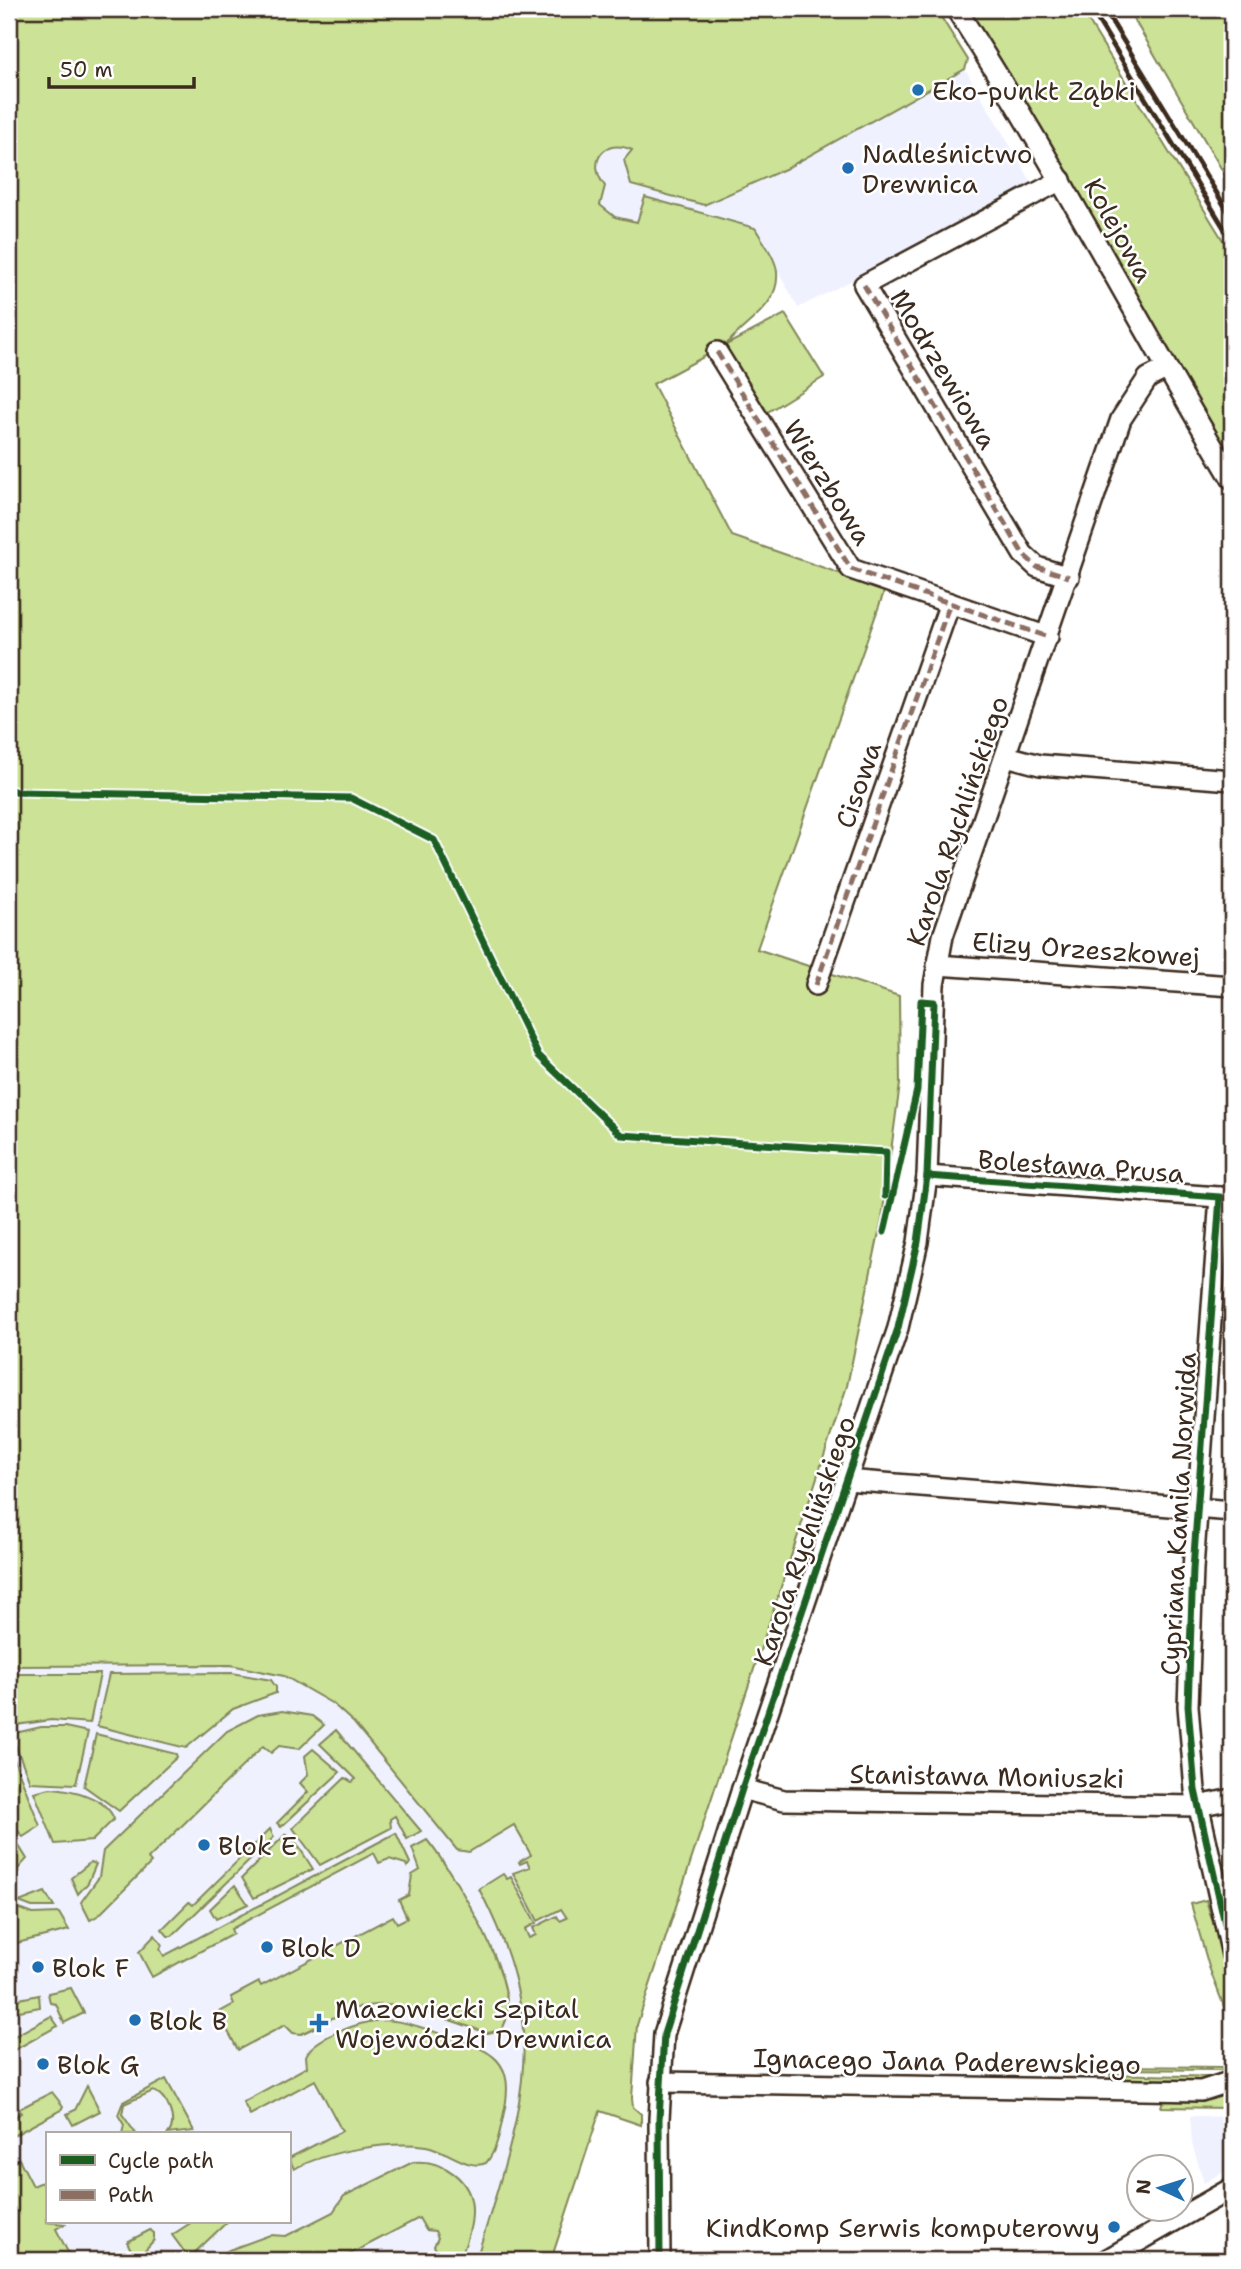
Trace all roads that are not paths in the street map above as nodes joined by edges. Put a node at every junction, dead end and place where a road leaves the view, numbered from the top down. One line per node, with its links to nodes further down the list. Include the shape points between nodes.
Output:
1 (956, 9): 2 (street, Kolejowa)
2 (1061, 180): 4 (street, Kolejowa); 6 (street, Modrzewiowa, via 864,285 1023,554 1037,567)
3 (717, 352): 7 (street, Wierzbowa, via 851,569)
4 (1166, 369): 5 (street, Kolejowa); 6 (street, Karola Rychlińskiego, via 1148,378 1121,419)
5 (1232, 479)
6 (1069, 577): 8 (street, Karola Rychlińskiego)
7 (950, 603): 8 (street, Wierzbowa); 12 (street, Cisowa)
8 (1048, 637): 9 (street, Karola Rychlińskiego)
9 (1006, 755): 10 (street, via 1040,765); 11 (street, Karola Rychlińskiego)
10 (1232, 780)
11 (937, 965): 13 (street, Elizy Orzeszkowej); 14 (street, Karola Rychlińskiego)
12 (816, 985)
13 (1232, 986)
14 (927, 1176): 15 (street, Bolesława Prusa); 16 (street, Karola Rychlińskiego, via 918,1242 898,1328)
15 (1226, 1198): 17 (street, Cypriana Kamila Norwida)
16 (846, 1480): 17 (street); 19 (street, Karola Rychlińskiego)
17 (1199, 1509): 18 (street); 21 (street, Cypriana Kamila Norwida, via 1188,1706)
18 (1232, 1511)
19 (742, 1789): 21 (street, Stanisława Moniuszki, via 784,1800); 24 (street, Karola Rychlińskiego, via 670,2010)
20 (1232, 1799): 21 (street, Stanisława Moniuszki)
21 (1198, 1806): 22 (street, Cypriana Kamila Norwida)
22 (1232, 1955)
23 (1232, 2081): 24 (street, Ignacego Jana Paderewskiego, via 1200,2091)
24 (660, 2082): 26 (street, Karola Rychlińskiego)
25 (1232, 2188): 27 (street)
26 (660, 2260)
27 (1106, 2260)

